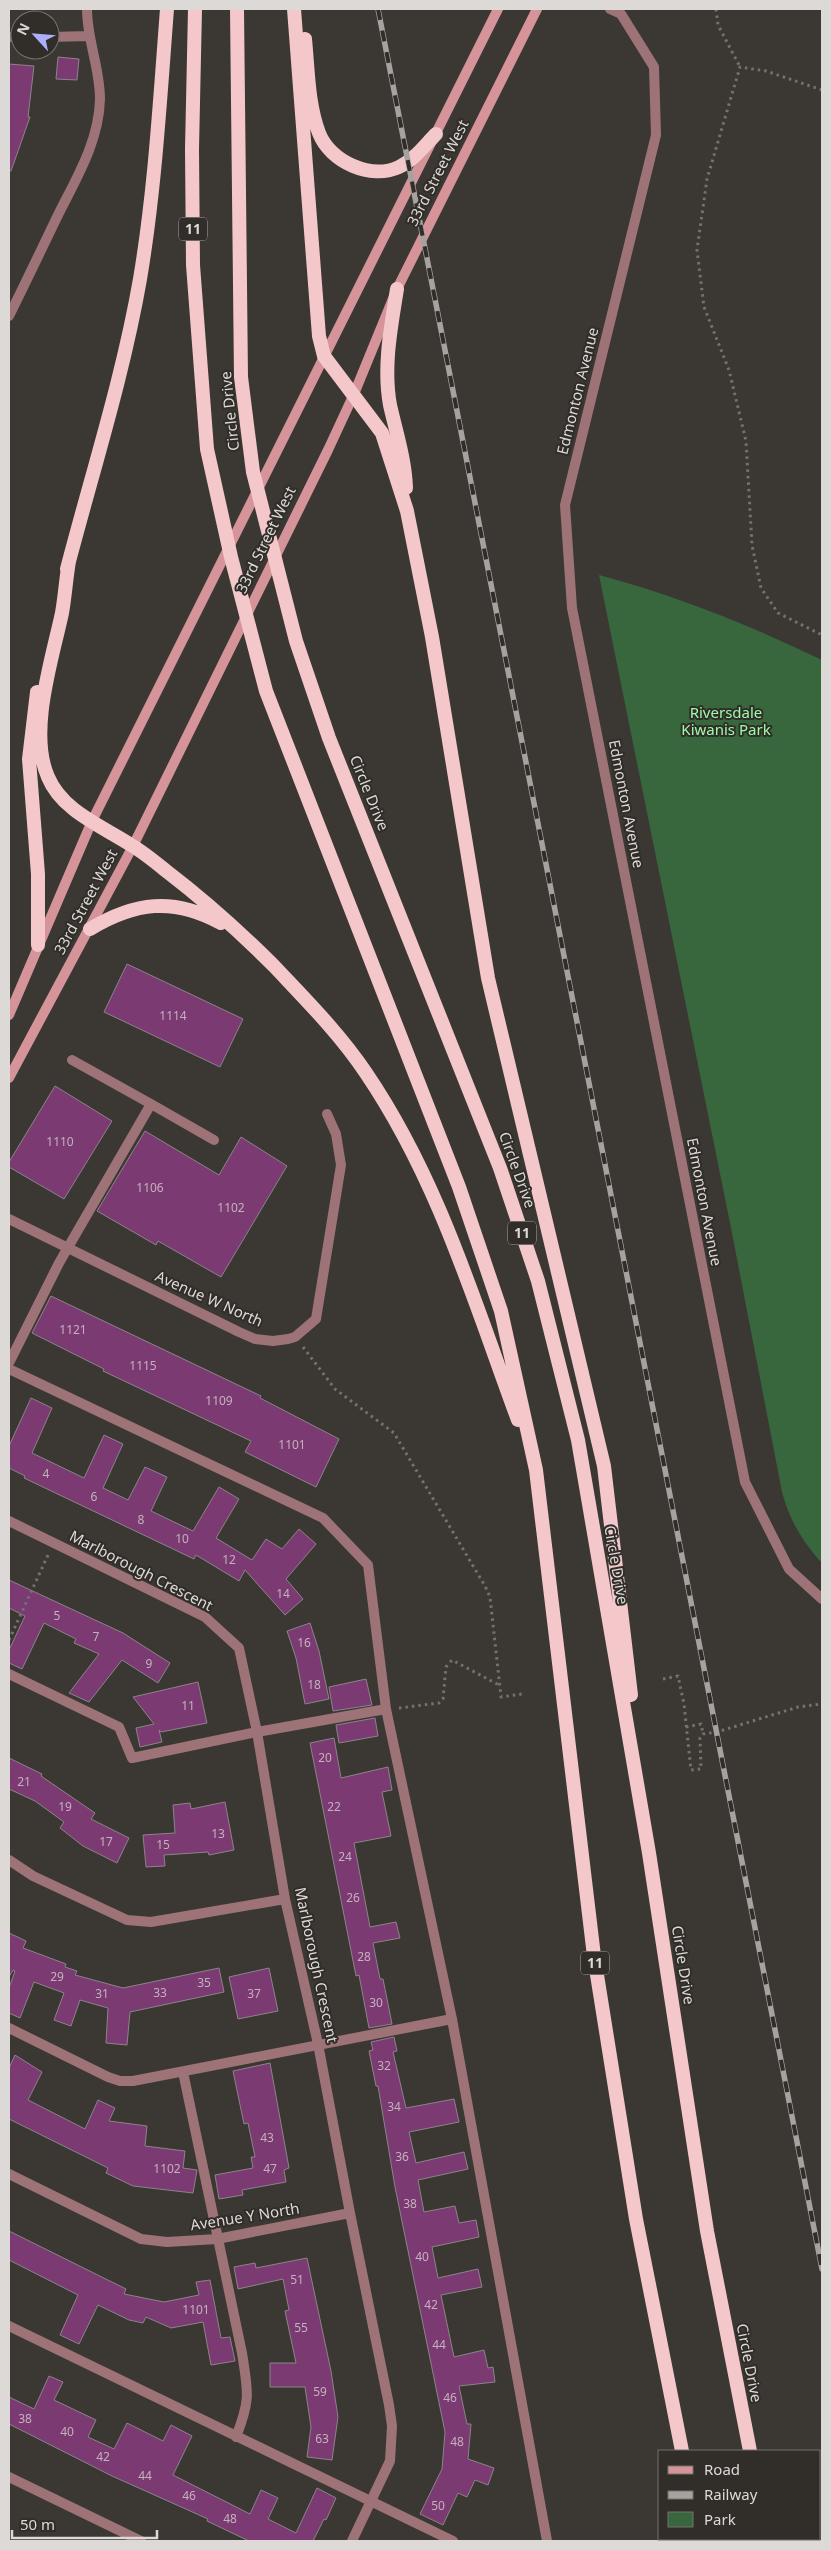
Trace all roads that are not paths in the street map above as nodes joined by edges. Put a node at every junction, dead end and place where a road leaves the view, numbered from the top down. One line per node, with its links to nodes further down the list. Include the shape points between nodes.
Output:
1 (87, 9): 10 (street)
2 (167, 9): 18 (highway, via 140,280 130,333)
3 (196, 9): 34 (highway, Circle Drive / 11, via 193,266 207,449 233,566 266,691 459,1187 502,1311)
4 (237, 9): 40 (highway, Circle Drive / 11, via 241,376 253,472 296,642 329,738 500,1168 538,1281 578,1440)
5 (294, 9): 15 (highway, via 315,300)
6 (301, 9): 12 (highway, via 314,116 328,149 342,162 387,170 398,167 408,162)
7 (498, 9): 12 (main road, 33rd Street West)
8 (537, 9): 13 (main road, 33rd Street West)
9 (610, 9): 36 (street, Edmonton Avenue, via 621,14 654,66 656,135 565,506 572,608 745,1482 789,1569)
10 (88, 36): 11 (street); 14 (street, via 100,98 90,151)
11 (60, 37)
12 (436, 134): 15 (main road, 33rd Street West)
13 (397, 289): 16 (main road, 33rd Street West); 17 (highway, via 388,353 390,404 406,480)
14 (9, 316)
15 (324, 356): 16 (highway); 19 (main road, 33rd Street West)
16 (354, 394): 17 (highway, via 382,433); 20 (main road, 33rd Street West)
17 (407, 511): 40 (highway, via 432,637 488,978 604,1466)
18 (69, 561): 19 (highway, via 44,705 43,758 53,789 66,804); 23 (highway, via 34,703 30,733 30,786 38,874)
19 (92, 821): 20 (highway); 23 (main road, 33rd Street West)
20 (132, 846): 21 (main road, 33rd Street West); 22 (highway, via 196,894)
21 (90, 929): 22 (highway, via 126,910 176,907 208,916); 26 (main road, 33rd Street West)
22 (250, 943): 34 (highway, via 344,1044 383,1099 417,1159 443,1215)
23 (38, 945): 24 (main road, 33rd Street West)
24 (9, 1015)
25 (72, 1060): 27 (street)
26 (9, 1078)
27 (151, 1104): 29 (street); 31 (street)
28 (327, 1114): 31 (street, Avenue W North, via 340,1149 338,1184 316,1320 295,1337 273,1341 255,1338)
29 (214, 1140)
30 (9, 1219): 31 (street, Avenue W North)
31 (67, 1249): 32 (street)
32 (9, 1363)
33 (9, 1369): 38 (street, via 323,1518 368,1565)
34 (536, 1470): 52 (highway, Circle Drive / 11, via 594,1956 636,2219)
35 (9, 1521): 39 (street, Marlborough Crescent, via 205,1617 239,1648)
36 (822, 1599)
37 (9, 1674): 39 (street, via 119,1727 132,1758)
38 (386, 1709): 39 (street); 43 (street)
39 (257, 1732): 42 (street, Marlborough Crescent)
40 (649, 1853): 53 (highway, Circle Drive / 11, via 707,2230)
41 (9, 1860): 42 (street, via 33,1876 127,1920 140,1922)
42 (285, 1899): 45 (street, Marlborough Crescent)
43 (452, 2019): 45 (street); 59 (street)
44 (9, 2028): 46 (street, via 120,2081)
45 (318, 2044): 46 (street); 48 (street, Marlborough Crescent)
46 (183, 2072): 49 (street)
47 (9, 2174): 49 (street, Avenue Y North, via 141,2238 176,2243)
48 (350, 2213): 49 (street, Avenue Y North); 55 (street, Marlborough Crescent, via 392,2426 390,2461)
49 (217, 2239): 51 (street, via 249,2396)
50 (9, 2326): 51 (street)
51 (236, 2437): 55 (street)
52 (682, 2450)
53 (750, 2450)
54 (9, 2477): 56 (street)
55 (370, 2502): 57 (street, Marlborough Crescent); 58 (street)
56 (141, 2541)
57 (352, 2541)
58 (453, 2541)
59 (547, 2541)

